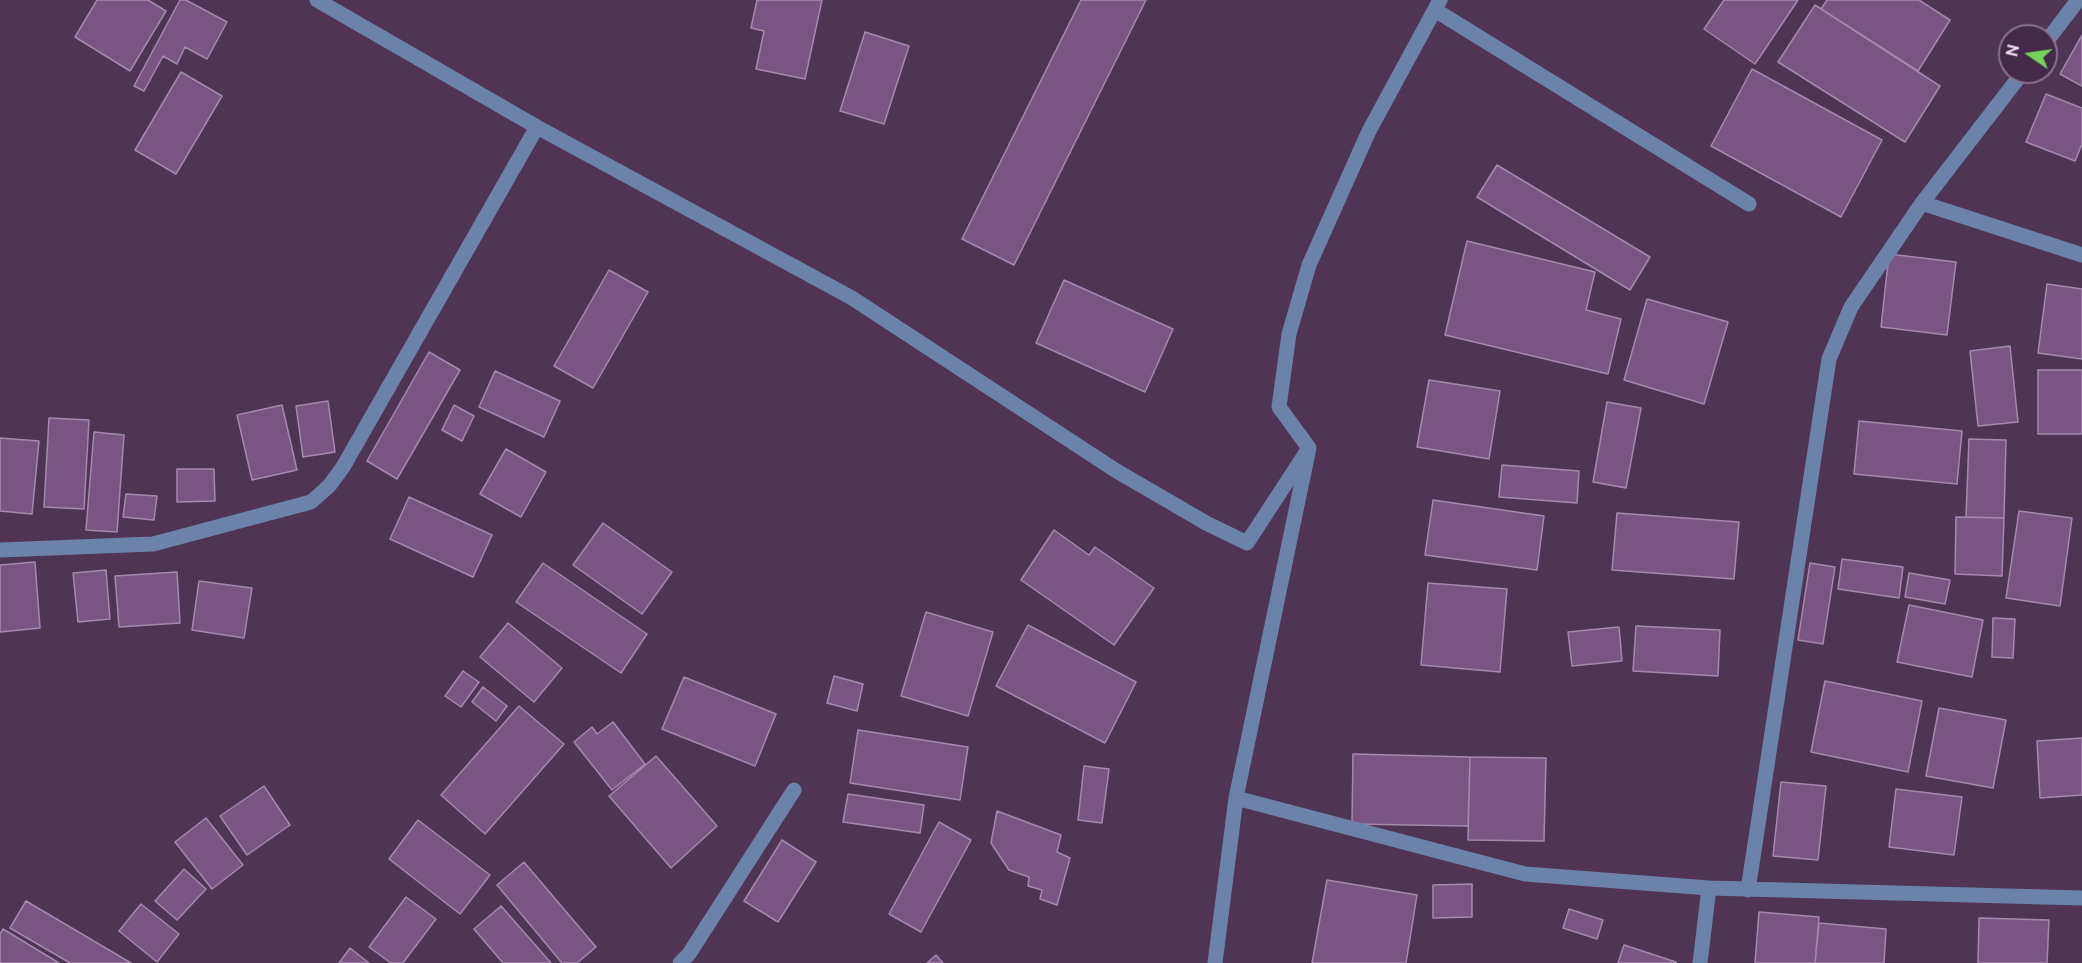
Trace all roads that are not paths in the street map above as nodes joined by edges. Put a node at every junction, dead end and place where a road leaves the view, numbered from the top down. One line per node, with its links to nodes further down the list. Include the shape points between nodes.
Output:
1 (317, 0): 6 (street)
2 (2078, 0): 4 (street)
3 (1438, 5): 8 (street); 10 (street, via 1369,131 1309,265 1289,334 1279,407)
4 (2058, 26)
5 (2014, 84): 7 (street)
6 (537, 128): 10 (street, via 852,298 1115,470 1247,543); 11 (street, via 343,467 311,502 153,544)
7 (1922, 203): 9 (street); 15 (street, via 1851,307 1829,359)
8 (1749, 204)
9 (2082, 255)
10 (1309, 448): 13 (street)
11 (0, 550)
12 (794, 790): 17 (street)
13 (1236, 798): 14 (street, via 1525,874); 18 (street)
14 (1709, 888): 15 (street); 19 (street)
15 (1748, 890): 16 (street)
16 (2082, 898)
17 (689, 960)
18 (1215, 963)
19 (1700, 963)

